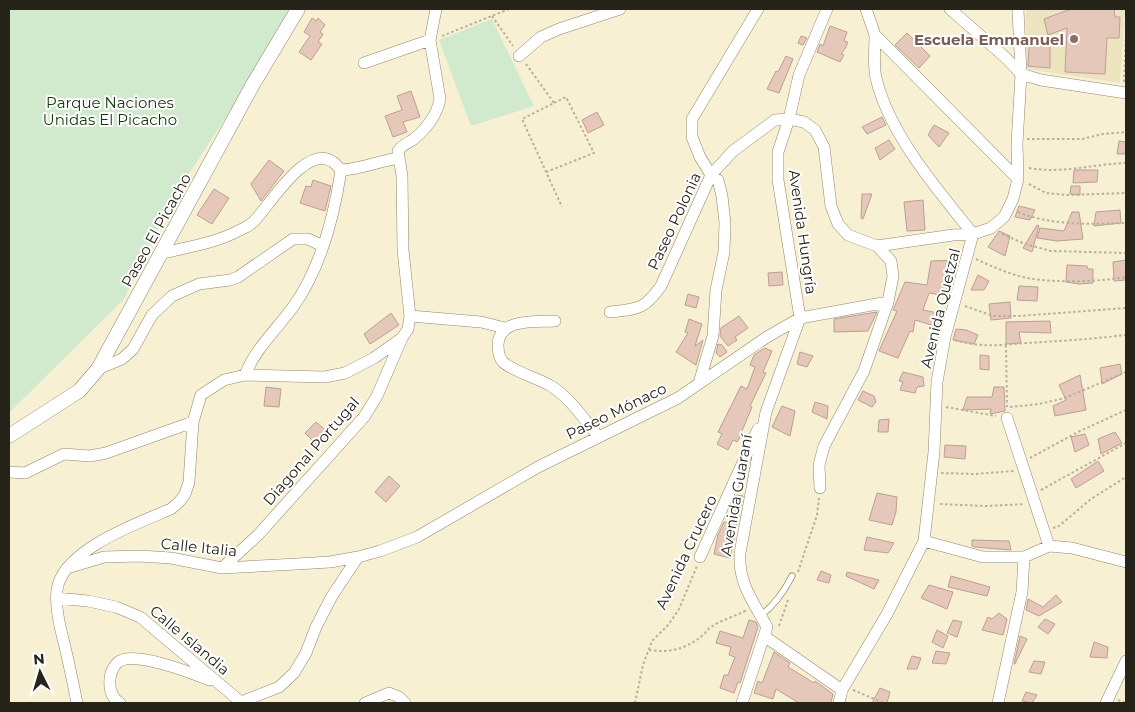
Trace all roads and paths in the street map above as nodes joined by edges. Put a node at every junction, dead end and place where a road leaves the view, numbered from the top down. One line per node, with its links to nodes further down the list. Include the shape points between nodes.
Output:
1 (298, 9): 37 (street, Paseo El Picacho, via 252,86)
2 (436, 9): 13 (street)
3 (509, 9): 10 (path)
4 (620, 9): 14 (street, via 559,29 542,37)
5 (758, 9): 27 (street, via 692,119 692,138)
6 (827, 9): 19 (street, Avenida Hungría, via 799,75)
7 (866, 9): 12 (street)
8 (950, 9): 16 (street)
9 (1018, 9): 16 (street, Avenida Quetzal)
10 (492, 16): 13 (path); 14 (path)
11 (1126, 32): 17 (path)
12 (875, 35): 28 (street); 34 (street, via 875,76 894,125)
13 (430, 40): 15 (street); 22 (street, via 440,99 438,108 433,119 413,139 403,144 398,151)
14 (519, 56): 18 (path)
15 (364, 63)
16 (1021, 74): 17 (street, via 1041,80); 21 (street, Avenida Quetzal)
17 (1125, 92)
18 (554, 103): 26 (path, via 522,119); 26 (path, via 566,97 594,153)
19 (788, 119): 27 (street, Paseo Polonia, via 776,120 733,150); 36 (street, via 804,122 815,130 824,146 832,206 838,224 848,235); 46 (street, Avenida Hungría, via 778,152 778,180)
20 (1126, 132): 21 (path, via 1082,139)
21 (1017, 139): 24 (street, Avenida Quetzal)
22 (399, 158): 25 (street); 45 (street)
23 (1126, 163): 24 (path, via 1060,171)
24 (1018, 166): 28 (street, Avenida Quetzal)
25 (341, 170): 35 (street); 37 (street, via 333,161 320,158 308,162 293,174 254,222 211,242)
26 (546, 172): 30 (path)
27 (711, 175): 44 (street, Paseo Polonia, via 661,286 651,300 642,307); 56 (street, via 718,180 722,196 724,252 716,290 713,336)
28 (1018, 179): 29 (path, via 1046,193); 31 (street, Avenida Quetzal)
29 (1126, 193)
30 (562, 207)
31 (1009, 208): 32 (path, via 1030,217 1060,223); 33 (street, Avenida Quetzal)
32 (1126, 223)
33 (991, 228): 34 (street, Avenida Quetzal); 38 (path, via 1025,244 1051,251)
34 (973, 234): 36 (street); 39 (street, Avenida Quetzal)
35 (323, 246): 53 (street, via 308,239 293,239 238,277 199,284 172,296 152,315 133,349 122,359); 55 (street, via 294,306 249,363)
36 (877, 246): 41 (street, via 891,262 893,276)
37 (162, 253): 53 (street, Paseo El Picacho)
38 (1126, 253)
39 (967, 255): 40 (path, via 1028,278 1075,281); 42 (street, Avenida Quetzal)
40 (1126, 277)
41 (888, 302): 46 (street, Paseo Mónaco); 69 (street, via 864,371 824,446 819,465)
42 (954, 303): 43 (path, via 993,316); 50 (street, Avenida Quetzal)
43 (1126, 308)
44 (610, 312)
45 (410, 316): 48 (street, via 481,322); 51 (street, via 408,329)
46 (800, 318): 56 (street, Paseo Mónaco); 59 (street, Avenida Guaraní)
47 (555, 321): 48 (street, via 513,324)
48 (505, 328): 63 (street, via 499,337 498,351 503,362 566,397)
49 (1126, 335): 52 (path)
50 (945, 337): 52 (path, via 972,345); 57 (street, Avenida Quetzal)
51 (402, 338): 55 (street, via 374,358 336,376); 80 (street, Diagonal Portugal, via 377,396 364,417 258,535)
52 (1006, 344): 60 (path)
53 (98, 369): 62 (street, Paseo El Picacho, via 79,390)
54 (1126, 372): 60 (path, via 1064,398)
55 (245, 375): 61 (street, via 224,380 201,395)
56 (699, 383): 63 (street, Paseo Mónaco, via 678,398)
57 (936, 405): 60 (path); 67 (street, Avenida Quetzal)
58 (1126, 410): 65 (path, via 1080,431)
59 (766, 412): 75 (street, Avenida Crucero); 84 (street, Avenida Guaraní, via 739,567)
60 (1007, 413): 65 (street)
61 (192, 422): 66 (street, via 106,453 90,456 64,454 25,473); 79 (street, via 189,482 180,501 171,509 93,545)
62 (9, 436)
63 (598, 436): 77 (street, Paseo Mónaco, via 417,537)
64 (1126, 443): 70 (path)
65 (1023, 467): 67 (path, via 975,474); 70 (street)
66 (9, 472)
67 (931, 473): 71 (street, Avenida Quetzal)
68 (1126, 477): 72 (path, via 1091,499 1059,526)
69 (820, 488): 81 (path, via 817,515)
70 (1033, 499): 71 (path, via 1008,506); 72 (street)
71 (928, 504): 73 (street, Avenida Quetzal)
72 (1044, 532): 74 (street)
73 (924, 541): 76 (street, via 983,557); 89 (street, Avenida Quetzal, via 887,614)
74 (1049, 546): 76 (street); 78 (street, via 1072,548)
75 (700, 557): 86 (path, Avenida Crucero, via 679,610 652,641)
76 (1024, 557): 99 (street, via 1022,592)
77 (358, 558): 80 (street, Calle Italia); 92 (street, via 332,596 294,673 279,687)
78 (1126, 562)
79 (67, 568): 80 (street, Calle Italia, via 104,557 140,556 171,558); 83 (street)
80 (222, 568)
81 (794, 578): 84 (lane, via 769,609)
82 (789, 597): 85 (path)
83 (56, 598): 88 (street, Calle Islandia, via 106,605 140,617); 90 (street)
84 (758, 611): 85 (street, Avenida Guaraní); 86 (path, via 716,624 680,649)
85 (769, 640): 89 (street); 96 (street, Avenida Guaraní)
86 (649, 650): 95 (path, Avenida Crucero)
87 (1126, 660): 100 (street)
88 (220, 684): 91 (street, via 171,666 134,659 121,660 110,677 110,690); 92 (street, Calle Islandia)
89 (843, 688): 97 (street, Avenida Quetzal); 98 (path)
90 (77, 703)
91 (120, 703)
92 (241, 703)
93 (366, 703): 94 (street, via 389,693)
94 (405, 703)
95 (635, 703)
96 (742, 703)
97 (839, 703)
98 (884, 703)
99 (998, 703)
100 (1106, 703)

